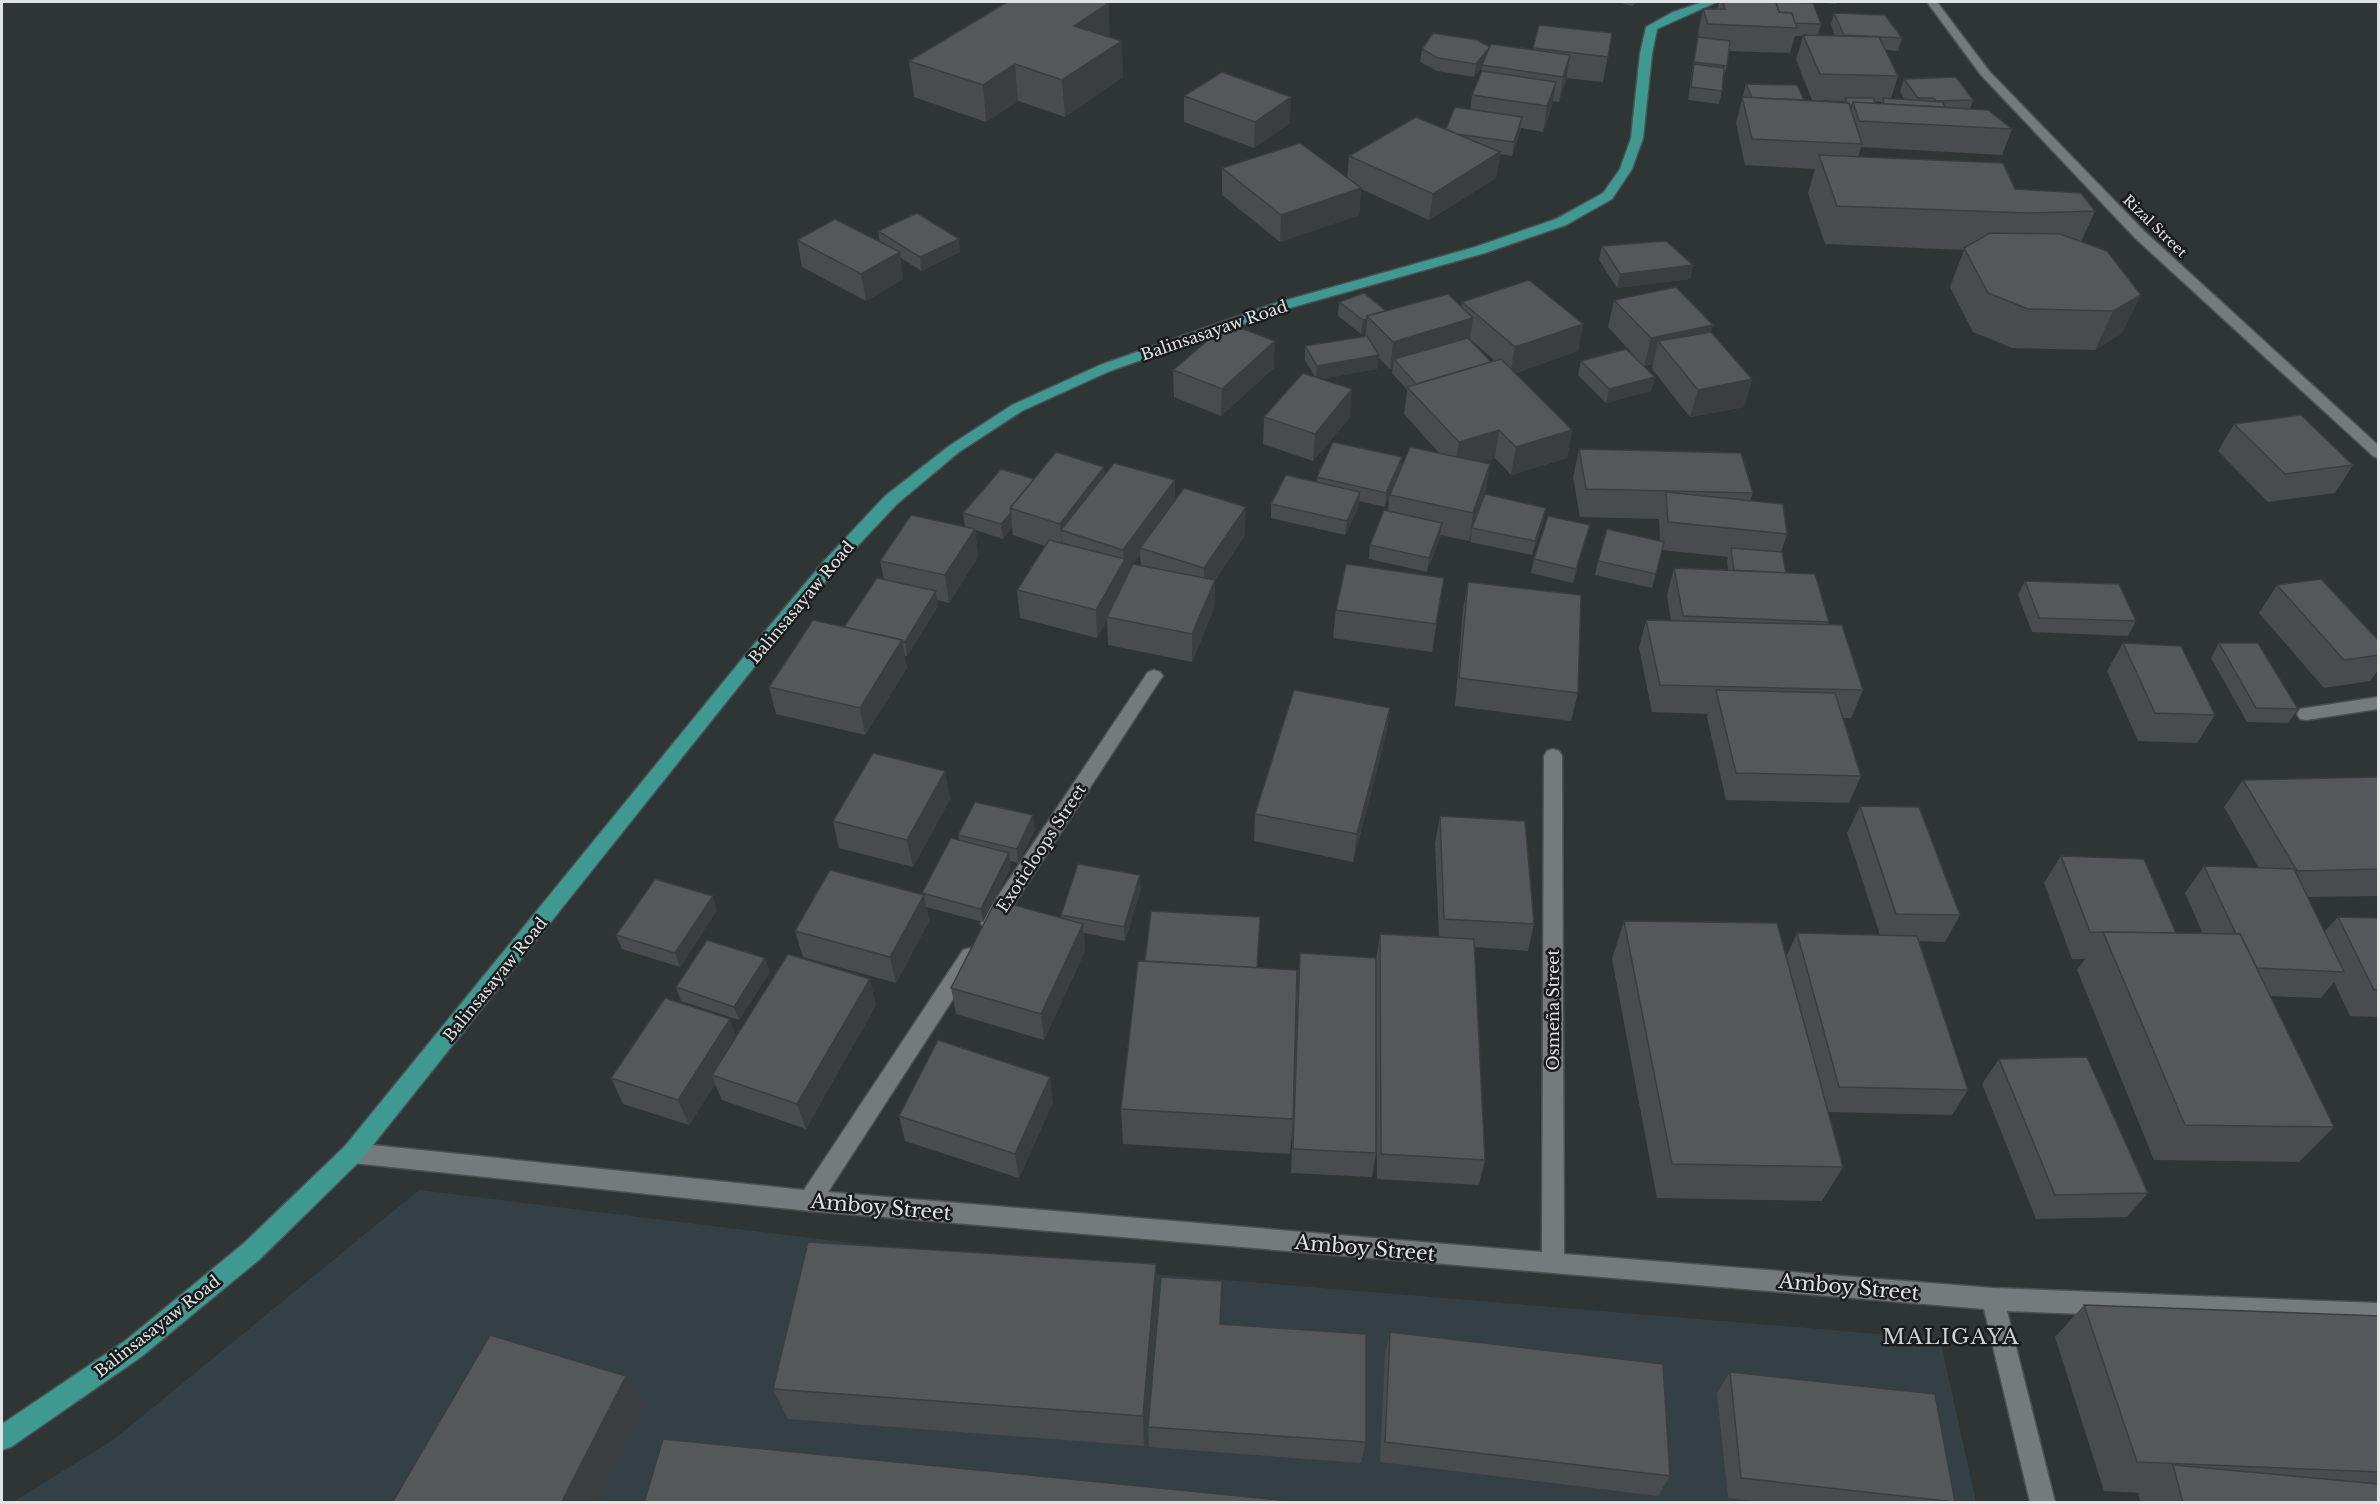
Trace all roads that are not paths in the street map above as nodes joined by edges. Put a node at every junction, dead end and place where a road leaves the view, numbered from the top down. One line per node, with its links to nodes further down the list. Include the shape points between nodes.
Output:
1 (1712, 2): 8 (main road, Balinsasayaw Road, via 1652,27 1637,138 1626,170 1608,196 1561,222 1480,250 1281,306 1105,368 1017,408 954,449 891,500 830,564 757,652)
2 (1932, 2): 3 (street, Rizal Street, via 1985,73 2140,235)
3 (2379, 453)
4 (1154, 676): 9 (street, Exoticloops Street)
5 (2379, 703): 6 (street)
6 (2306, 714)
7 (1553, 756): 10 (street, Osmeña Street)
8 (353, 1153): 9 (street, Amboy Street); 13 (main road, Balinsasayaw Road, via 252,1251 142,1341)
9 (810, 1201): 10 (street, Amboy Street)
10 (1553, 1263): 11 (street, Amboy Street)
11 (1993, 1299): 12 (street, Amboy Street); 14 (street)
12 (2379, 1314)
13 (2, 1438)
14 (2042, 1503)

